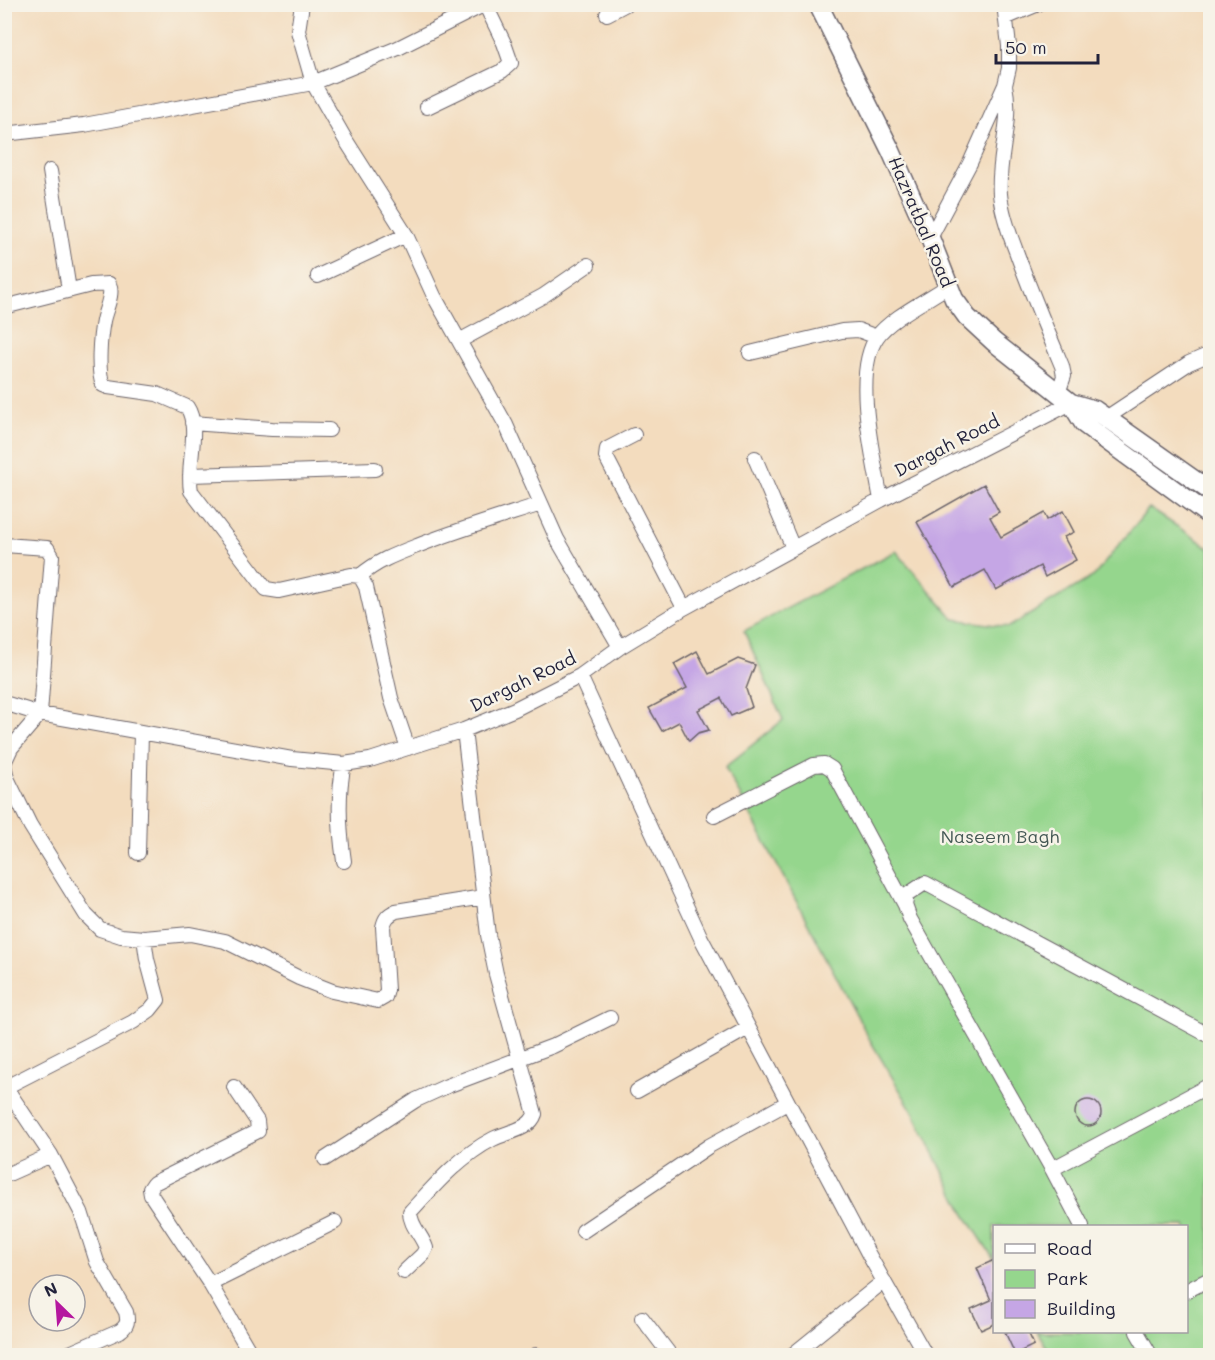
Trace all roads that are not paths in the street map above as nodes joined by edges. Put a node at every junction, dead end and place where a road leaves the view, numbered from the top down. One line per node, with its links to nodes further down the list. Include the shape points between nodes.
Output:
1 (302, 4): 8 (street, via 298,31)
2 (485, 4): 8 (street, via 398,48); 10 (street, via 511,63)
3 (626, 4): 7 (street)
4 (818, 4): 14 (main road, Hazratbal Road)
5 (1038, 4): 6 (street)
6 (1006, 11): 9 (street, via 1009,68)
7 (607, 14)
8 (313, 83): 11 (street, via 84,125); 13 (street)
9 (1005, 86): 14 (street); 24 (street, via 1008,117 1000,195 1026,280 1062,366)
10 (427, 107)
11 (4, 134)
12 (50, 171): 18 (street)
13 (406, 235): 16 (street); 21 (street)
14 (930, 238): 17 (main road, Hazratbal Road)
15 (588, 265): 21 (street, via 543,296)
16 (318, 276)
17 (948, 286): 20 (street); 24 (main road, Hazratbal Road, via 967,317)
18 (69, 290): 19 (street); 26 (street, via 106,283 111,287 101,333 103,384 182,403 191,413)
19 (4, 307)
20 (877, 337): 22 (street, via 858,330 842,331); 33 (street, via 866,373 866,398)
21 (459, 341): 34 (street, via 506,425)
22 (750, 353)
23 (1210, 354): 25 (street)
24 (1064, 398): 25 (main road, Hazratbal Road); 33 (street, Dargah Road); 35 (main road, Hazratbal Road, via 1084,424)
25 (1106, 418): 32 (main road, Hazratbal Road)
26 (192, 423): 27 (street); 31 (street)
27 (329, 430)
28 (634, 435): 39 (street, via 607,449 606,457)
29 (755, 458): 37 (street)
30 (375, 469): 31 (street)
31 (190, 475): 38 (street, via 194,497 266,589 279,591)
32 (1210, 488)
33 (881, 500): 37 (street, Dargah Road)
34 (541, 504): 38 (street, via 436,538 371,566); 40 (street)
35 (1210, 516)
36 (4, 545): 43 (street, via 40,546 52,556)
37 (793, 548): 39 (street, Dargah Road)
38 (360, 576): 46 (street, via 366,586 391,699)
39 (684, 608): 40 (street, Dargah Road)
40 (620, 647): 41 (street, Dargah Road)
41 (580, 676): 44 (street, Dargah Road); 56 (street, via 677,891)
42 (4, 703): 43 (street, Dargah Road)
43 (40, 714): 45 (street, Dargah Road); 47 (street, via 11,748)
44 (464, 730): 46 (street, Dargah Road); 52 (street)
45 (141, 733): 48 (street, Dargah Road); 50 (street)
46 (408, 748): 48 (street, Dargah Road)
47 (4, 764): 54 (street, via 30,825 86,915 100,929)
48 (344, 764): 51 (street, via 340,799)
49 (714, 816): 53 (street, via 814,765 824,764 832,769)
50 (138, 853)
51 (344, 861)
52 (483, 897): 54 (street, via 389,914 384,921 387,990 385,998 378,1001 321,987 225,941 190,934); 58 (street, via 496,974)
53 (905, 905): 57 (street, via 907,895 925,883); 66 (street)
54 (144, 938): 59 (street, via 158,1000 150,1010)
55 (609, 1018): 58 (street)
56 (748, 1028): 62 (street); 63 (street)
57 (1210, 1036)
58 (519, 1059): 65 (street, via 416,1100); 71 (street, via 535,1114 533,1119 478,1146 410,1212 410,1220 426,1248)
59 (5, 1086): 64 (street)
60 (234, 1087): 74 (street, via 257,1121 258,1131 154,1183 150,1189)
61 (1210, 1087): 66 (street)
62 (637, 1091)
63 (788, 1103): 70 (street, via 709,1146); 73 (street)
64 (51, 1155): 67 (street); 78 (street, via 81,1212 98,1262 128,1321 120,1331)
65 (325, 1159)
66 (1052, 1169): 69 (street)
67 (4, 1176)
68 (335, 1222): 74 (street)
69 (1081, 1225)
70 (583, 1231)
71 (404, 1272)
72 (1210, 1279): 75 (street)
73 (884, 1281): 81 (street); 82 (street)
74 (210, 1284): 79 (street)
75 (1188, 1290)
76 (642, 1318): 80 (street)
77 (1138, 1333): 83 (street)
78 (63, 1356)
79 (252, 1356)
80 (671, 1356)
81 (790, 1356)
82 (926, 1356)
83 (1150, 1356)

